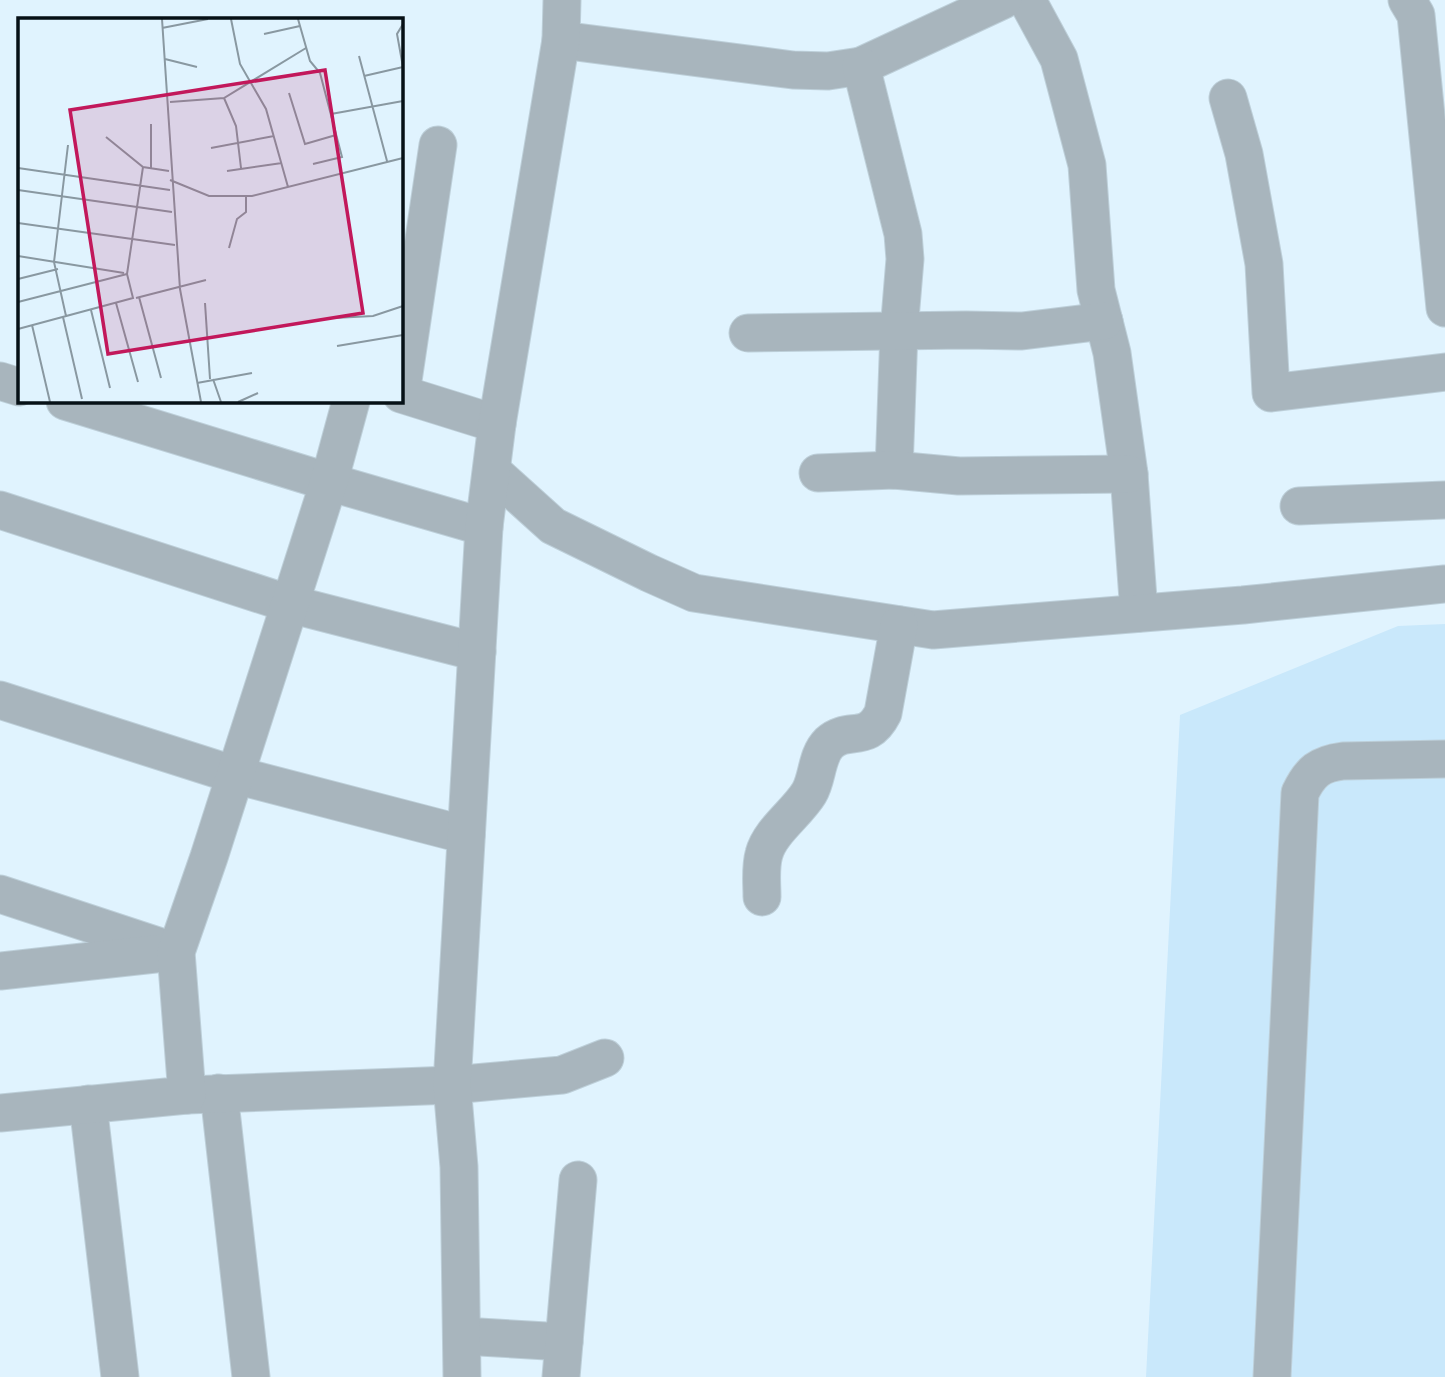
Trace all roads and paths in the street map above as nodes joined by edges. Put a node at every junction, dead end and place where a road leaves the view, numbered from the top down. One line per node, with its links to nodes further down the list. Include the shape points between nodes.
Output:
1 (562, 0): 5 (street)
2 (1003, 0): 6 (street)
3 (1027, 0): 11 (street, via 1059,59 1087,165 1096,290)
4 (1407, 0): 9 (street, via 1416,15)
5 (558, 56): 6 (street, via 828,71); 21 (street)
6 (861, 66): 12 (street, via 903,234)
7 (1228, 98): 14 (street, via 1244,154 1264,264 1271,393)
8 (438, 145): 17 (street)
9 (1442, 250): 10 (street)
10 (1445, 307)
11 (1104, 321): 12 (street, via 1022,331); 25 (street)
12 (899, 331): 13 (street); 22 (street)
13 (748, 333)
14 (1445, 372)
15 (0, 381): 16 (street)
16 (18, 387)
17 (402, 387)
18 (402, 394): 21 (street)
19 (68, 402): 26 (street)
20 (351, 402): 26 (street)
21 (496, 424): 23 (street)
22 (894, 470): 24 (street); 25 (street, via 959,476)
23 (492, 471): 30 (street); 34 (street, via 552,526 694,593)
24 (818, 473)
25 (1129, 474): 33 (street)
26 (329, 482): 30 (street); 32 (street)
27 (1445, 499): 28 (street)
28 (1299, 506)
29 (0, 510): 32 (street)
30 (484, 527): 35 (street)
31 (1445, 584): 33 (street)
32 (290, 604): 35 (street); 38 (street)
33 (1139, 613): 34 (street, via 933,630)
34 (898, 625): 41 (street, via 878,724 869,732 829,743 808,794 764,851)
35 (477, 652): 39 (street)
36 (0, 700): 38 (street)
37 (1445, 759): 55 (street, via 1327,763 1308,777 1300,793)
38 (235, 775): 39 (street); 42 (street)
39 (466, 835): 45 (street)
40 (0, 894): 42 (street)
41 (762, 897)
42 (176, 952): 43 (street); 46 (street)
43 (0, 971)
44 (605, 1058): 45 (street, via 562,1075)
45 (452, 1085): 46 (street); 50 (street, via 459,1167)
46 (203, 1094): 47 (street); 53 (street)
47 (89, 1104): 48 (street); 52 (street)
48 (0, 1113)
49 (578, 1180): 51 (street)
50 (462, 1336): 51 (street); 54 (street)
51 (563, 1360)
52 (120, 1377)
53 (251, 1377)
54 (462, 1377)
55 (1272, 1377)

